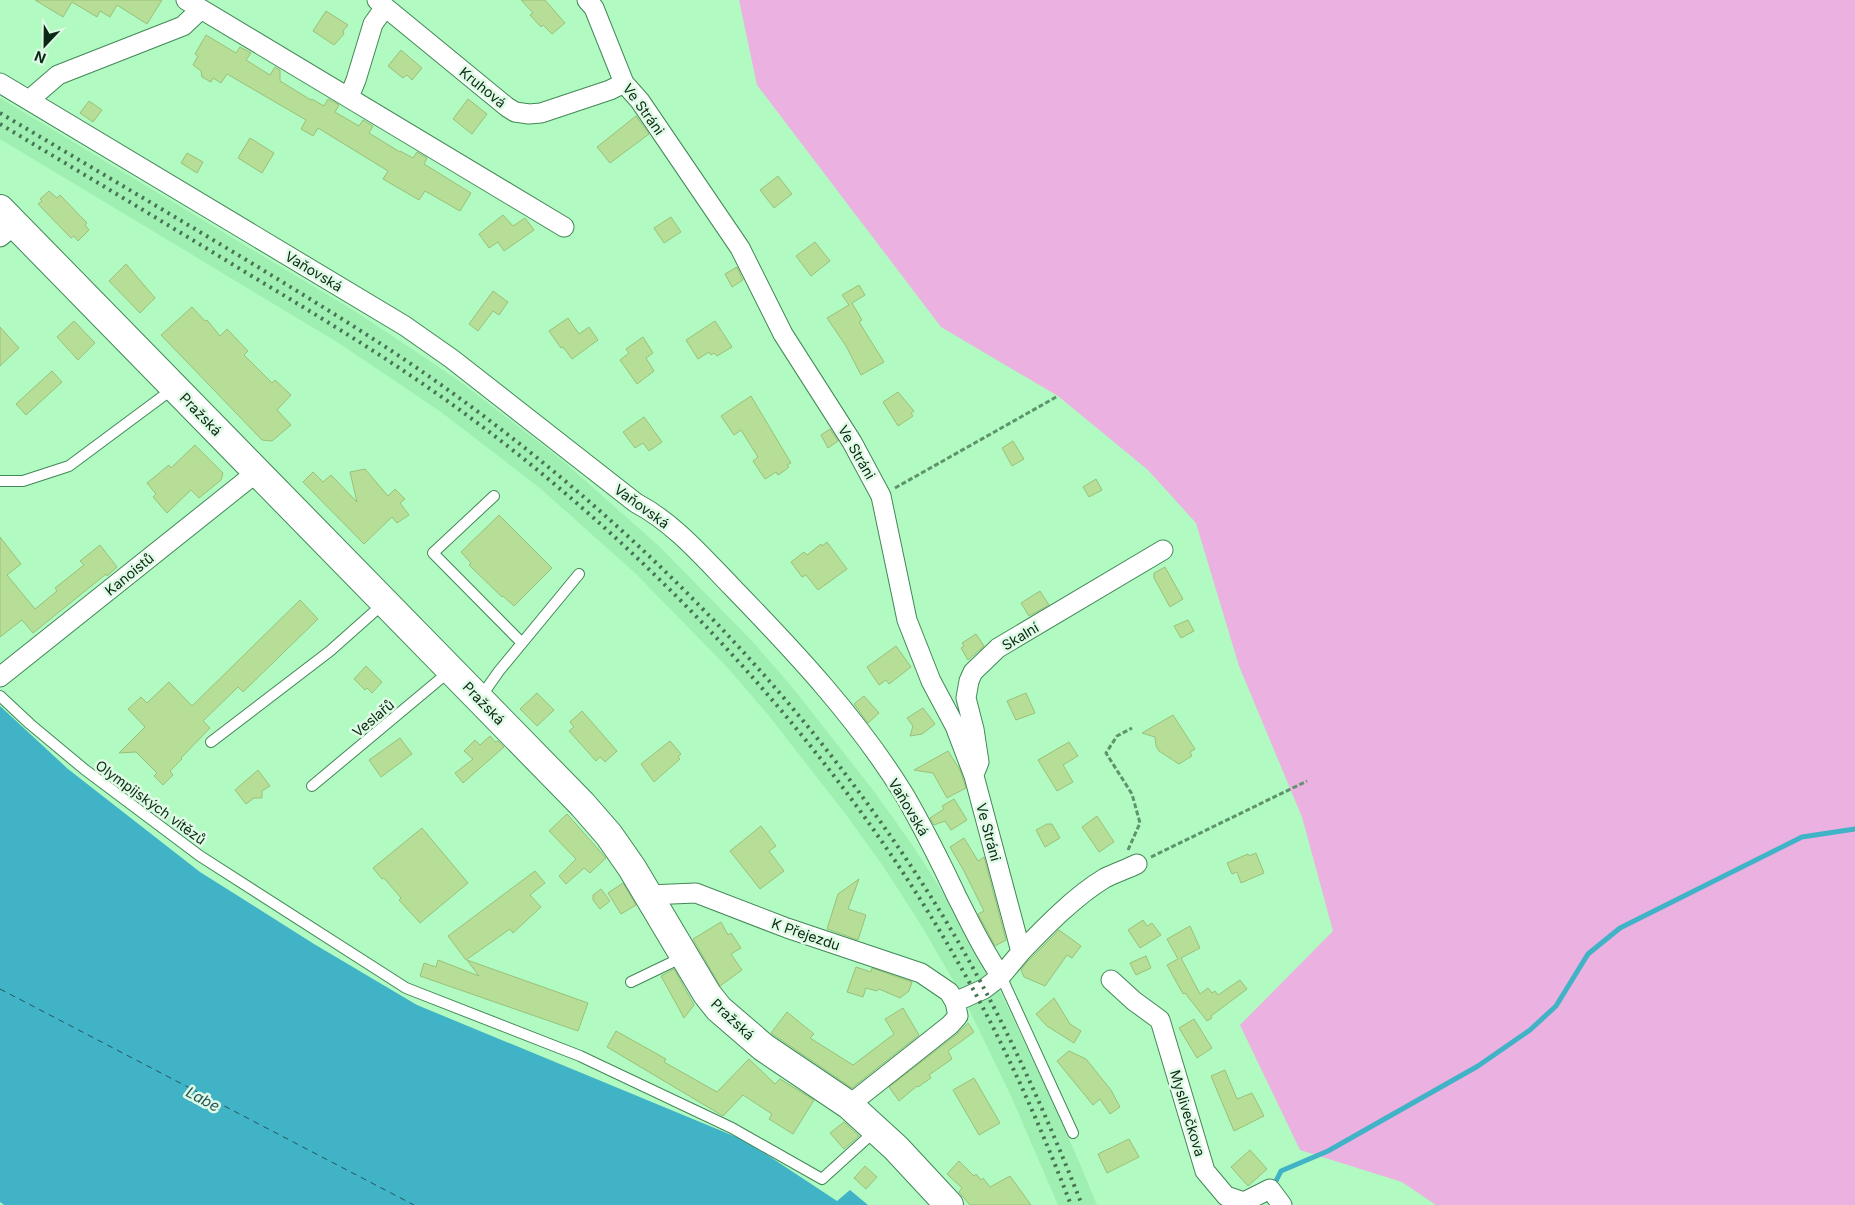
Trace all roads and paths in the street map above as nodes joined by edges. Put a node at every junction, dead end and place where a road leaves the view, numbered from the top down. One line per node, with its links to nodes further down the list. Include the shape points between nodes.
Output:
1 (587, 0): 5 (street, Ve Stráni, via 594,8)
2 (193, 4): 6 (street); 7 (street, via 183,26 58,75)
3 (381, 4): 5 (street, Kruhová, via 515,112 541,112); 6 (street, Kruhová)
4 (0, 83): 7 (street, Vaňovská)
5 (624, 83): 15 (street, Ve Stráni, via 640,101 740,248 783,334 852,442)
6 (349, 97): 9 (street)
7 (28, 100): 33 (street, Vaňovská, via 405,326 684,536 795,654 867,740 937,854 987,956)
8 (5, 223): 10 (main road, Pražská)
9 (564, 227)
10 (175, 388): 12 (main road, Pražská); 13 (lane, via 70,466 22,482)
11 (1058, 396): 15 (path)
12 (258, 472): 18 (main road, Pražská); 21 (street, Kanoistů)
13 (0, 481)
14 (494, 496): 19 (lane, via 433,553)
15 (882, 496): 26 (street, Ve Stráni, via 907,620)
16 (1163, 550): 26 (street, Skalní, via 998,648 973,672 966,698 979,762)
17 (578, 574): 19 (lane)
18 (385, 602): 20 (main road, Pražská); 25 (lane, via 330,651)
19 (522, 643): 23 (lane)
20 (452, 670): 23 (main road, Pražská); 28 (lane, Veslařů)
21 (0, 677)
22 (0, 696): 38 (lane, Olympijských vítězů, via 84,770 200,856 406,988 580,1056 732,1128 822,1179)
23 (479, 698): 30 (main road, Pražská, via 609,835)
24 (1132, 728): 29 (path, via 1117,736 1106,753 1132,794 1140,823 1128,850)
25 (210, 742)
26 (974, 776): 31 (street, Ve Stráni)
27 (1307, 781): 29 (path)
28 (312, 786)
29 (1137, 864): 31 (street, via 1105,879 1077,899)
30 (648, 895): 32 (main road, Pražská); 36 (street, K Přejezdu, via 696,893 922,974 948,992)
31 (1021, 952): 33 (street)
32 (683, 956): 35 (lane); 37 (main road, Pražská, via 719,1009 763,1047)
33 (1001, 976): 36 (street, via 984,989); 39 (lane, Vaňovská)
34 (1111, 980): 41 (street, Myslivečkova, via 1160,1020 1205,1171 1226,1196 1244,1202 1270,1189)
35 (630, 982)
36 (955, 1002): 37 (street, via 958,1016 950,1025)
37 (850, 1105): 38 (main road, Pražská)
38 (876, 1130): 40 (main road, Pražská)
39 (1073, 1133)
40 (949, 1205)
41 (1282, 1205)

